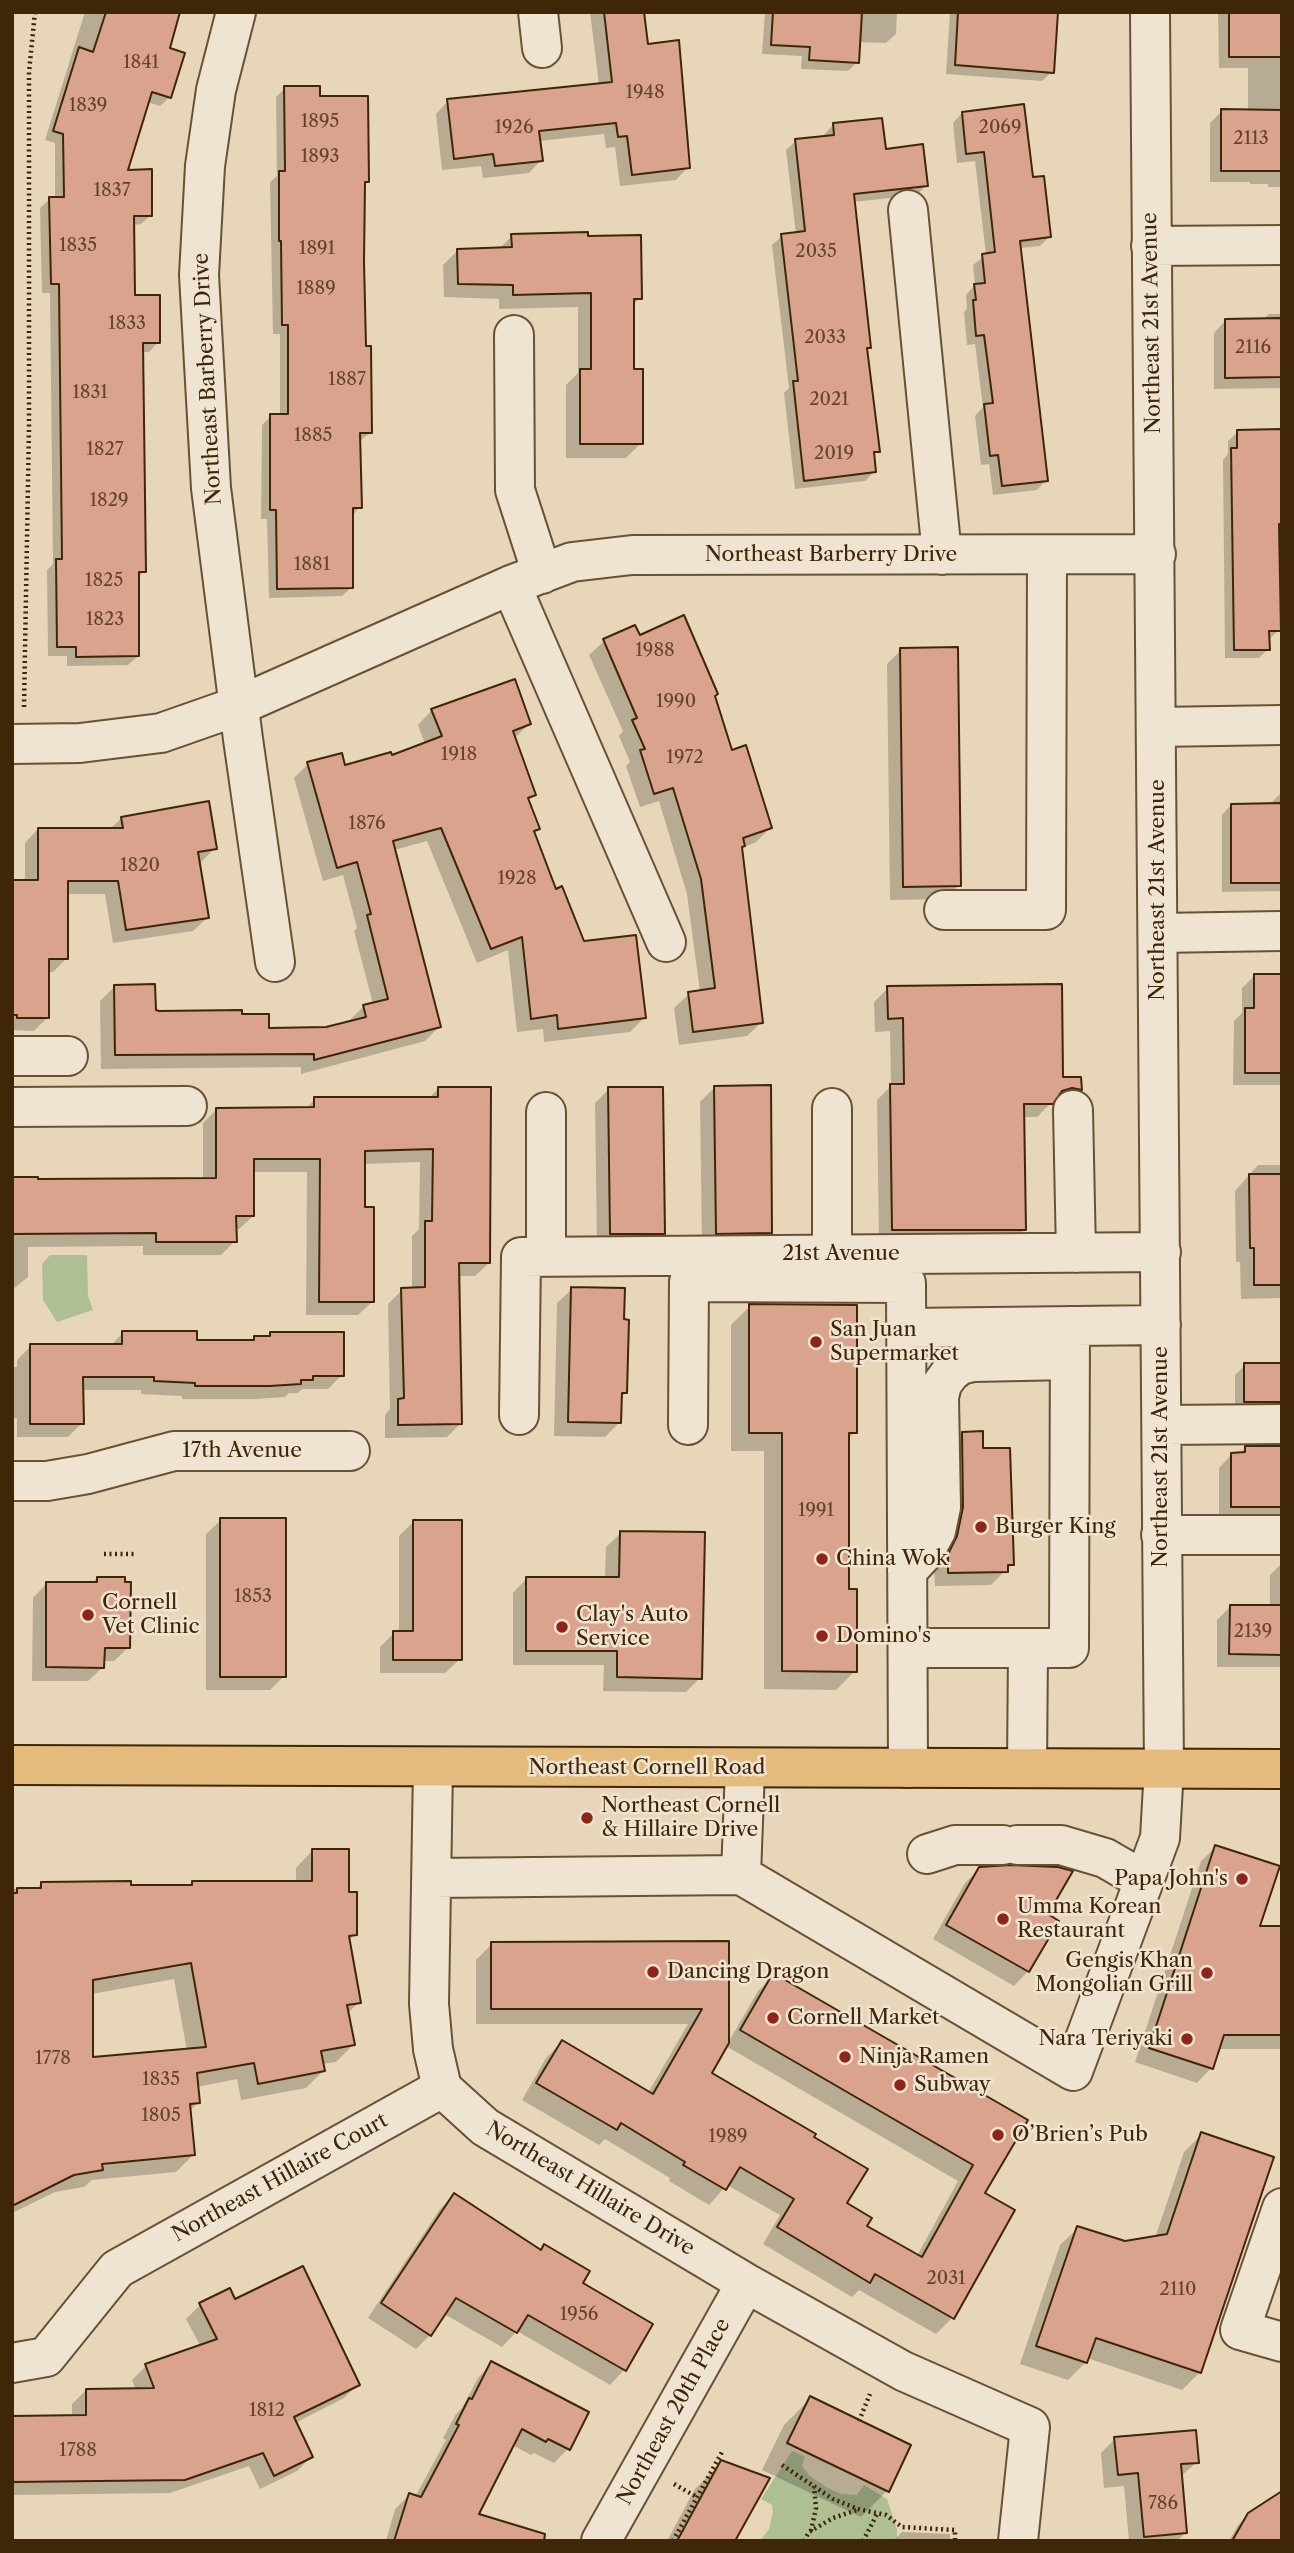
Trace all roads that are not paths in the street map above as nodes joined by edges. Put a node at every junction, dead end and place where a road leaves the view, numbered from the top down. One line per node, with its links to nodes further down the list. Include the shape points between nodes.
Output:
1 (236, 12): 11 (street, Northeast Barberry Drive, via 216,90 205,166 200,275 211,488)
2 (1150, 12): 5 (street, Northeast 21st Avenue)
3 (908, 210): 8 (street)
4 (1282, 244): 5 (street)
5 (1151, 246): 7 (street, Northeast 21st Avenue)
6 (514, 335): 10 (street, via 515,490)
7 (1156, 554): 9 (street, Northeast Barberry Drive); 13 (street, Northeast 21st Avenue)
8 (942, 555): 9 (street, Northeast Barberry Drive); 10 (street, Northeast Barberry Drive, via 632,555 572,562)
9 (1047, 555): 15 (street, via 1046,910)
10 (526, 580): 11 (street, Northeast Barberry Drive); 18 (street)
11 (238, 706): 14 (street, Northeast Barberry Drive, via 160,733 80,743); 19 (street, Northeast Barberry Drive)
12 (1282, 725): 13 (street)
13 (1157, 727): 17 (street, Northeast 21st Avenue)
14 (18, 728)
15 (944, 910)
16 (1282, 931): 17 (street)
17 (1158, 933): 27 (street, Northeast 21st Avenue)
18 (666, 942)
19 (275, 962)
20 (12, 1056): 21 (street)
21 (68, 1056)
22 (187, 1106): 23 (street)
23 (12, 1107)
24 (832, 1108): 29 (street)
25 (1073, 1110): 28 (street)
26 (546, 1112): 30 (street)
27 (1161, 1252): 28 (street, 21st Avenue); 31 (street, Northeast 21st Avenue)
28 (1076, 1253): 29 (street, 21st Avenue)
29 (832, 1254): 30 (street, 21st Avenue)
30 (533, 1257): 34 (street)
31 (1161, 1325): 33 (street); 37 (street, Northeast 21st Avenue)
32 (906, 1328): 33 (street); 36 (street, via 906,1283 689,1282); 42 (street)
33 (1070, 1343): 42 (street, via 973,1362 950,1373 942,1384 941,1507 936,1531); 44 (street, via 1069,1648)
34 (519, 1415)
35 (1282, 1424): 37 (street)
36 (688, 1425)
37 (1162, 1425): 40 (street, Northeast 21st Avenue)
38 (350, 1451): 39 (street, 17th Avenue, via 173,1451 88,1474)
39 (12, 1481)
40 (1161, 1535): 41 (street); 50 (street, Northeast 21st Avenue)
41 (1282, 1535)
42 (907, 1571): 43 (street)
43 (908, 1648): 44 (street); 48 (street)
44 (1028, 1648): 49 (street)
45 (12, 1765): 46 (highway, Northeast Cornell Road)
46 (433, 1768): 47 (highway, Northeast Cornell Road); 54 (street)
47 (745, 1768): 48 (highway, Northeast Cornell Road); 53 (street)
48 (908, 1768): 49 (highway, Northeast Cornell Road)
49 (1027, 1768): 50 (highway, Northeast Cornell Road)
50 (1164, 1768): 51 (highway, Northeast Cornell Road); 55 (street, Northeast 21st Avenue, via 1160,1838)
51 (1282, 1769)
52 (927, 1854): 55 (street, via 955,1845 1061,1845 1105,1857)
53 (741, 1875): 54 (street); 55 (street, Northeast 21st Avenue, via 1073,2071)
54 (432, 1878): 56 (street, via 429,2004)
55 (1143, 1880)
56 (442, 2088): 58 (street, Northeast Hillaire Drive, via 485,2127); 60 (street, Northeast Hillaire Court, via 117,2269 46,2357)
57 (1282, 2208): 59 (street, via 1240,2330)
58 (746, 2283): 61 (street, Northeast 20th Place); 62 (street, Northeast Hillaire Drive, via 903,2371 1030,2427)
59 (1282, 2342)
60 (12, 2363)
61 (601, 2541)
62 (1018, 2541)

